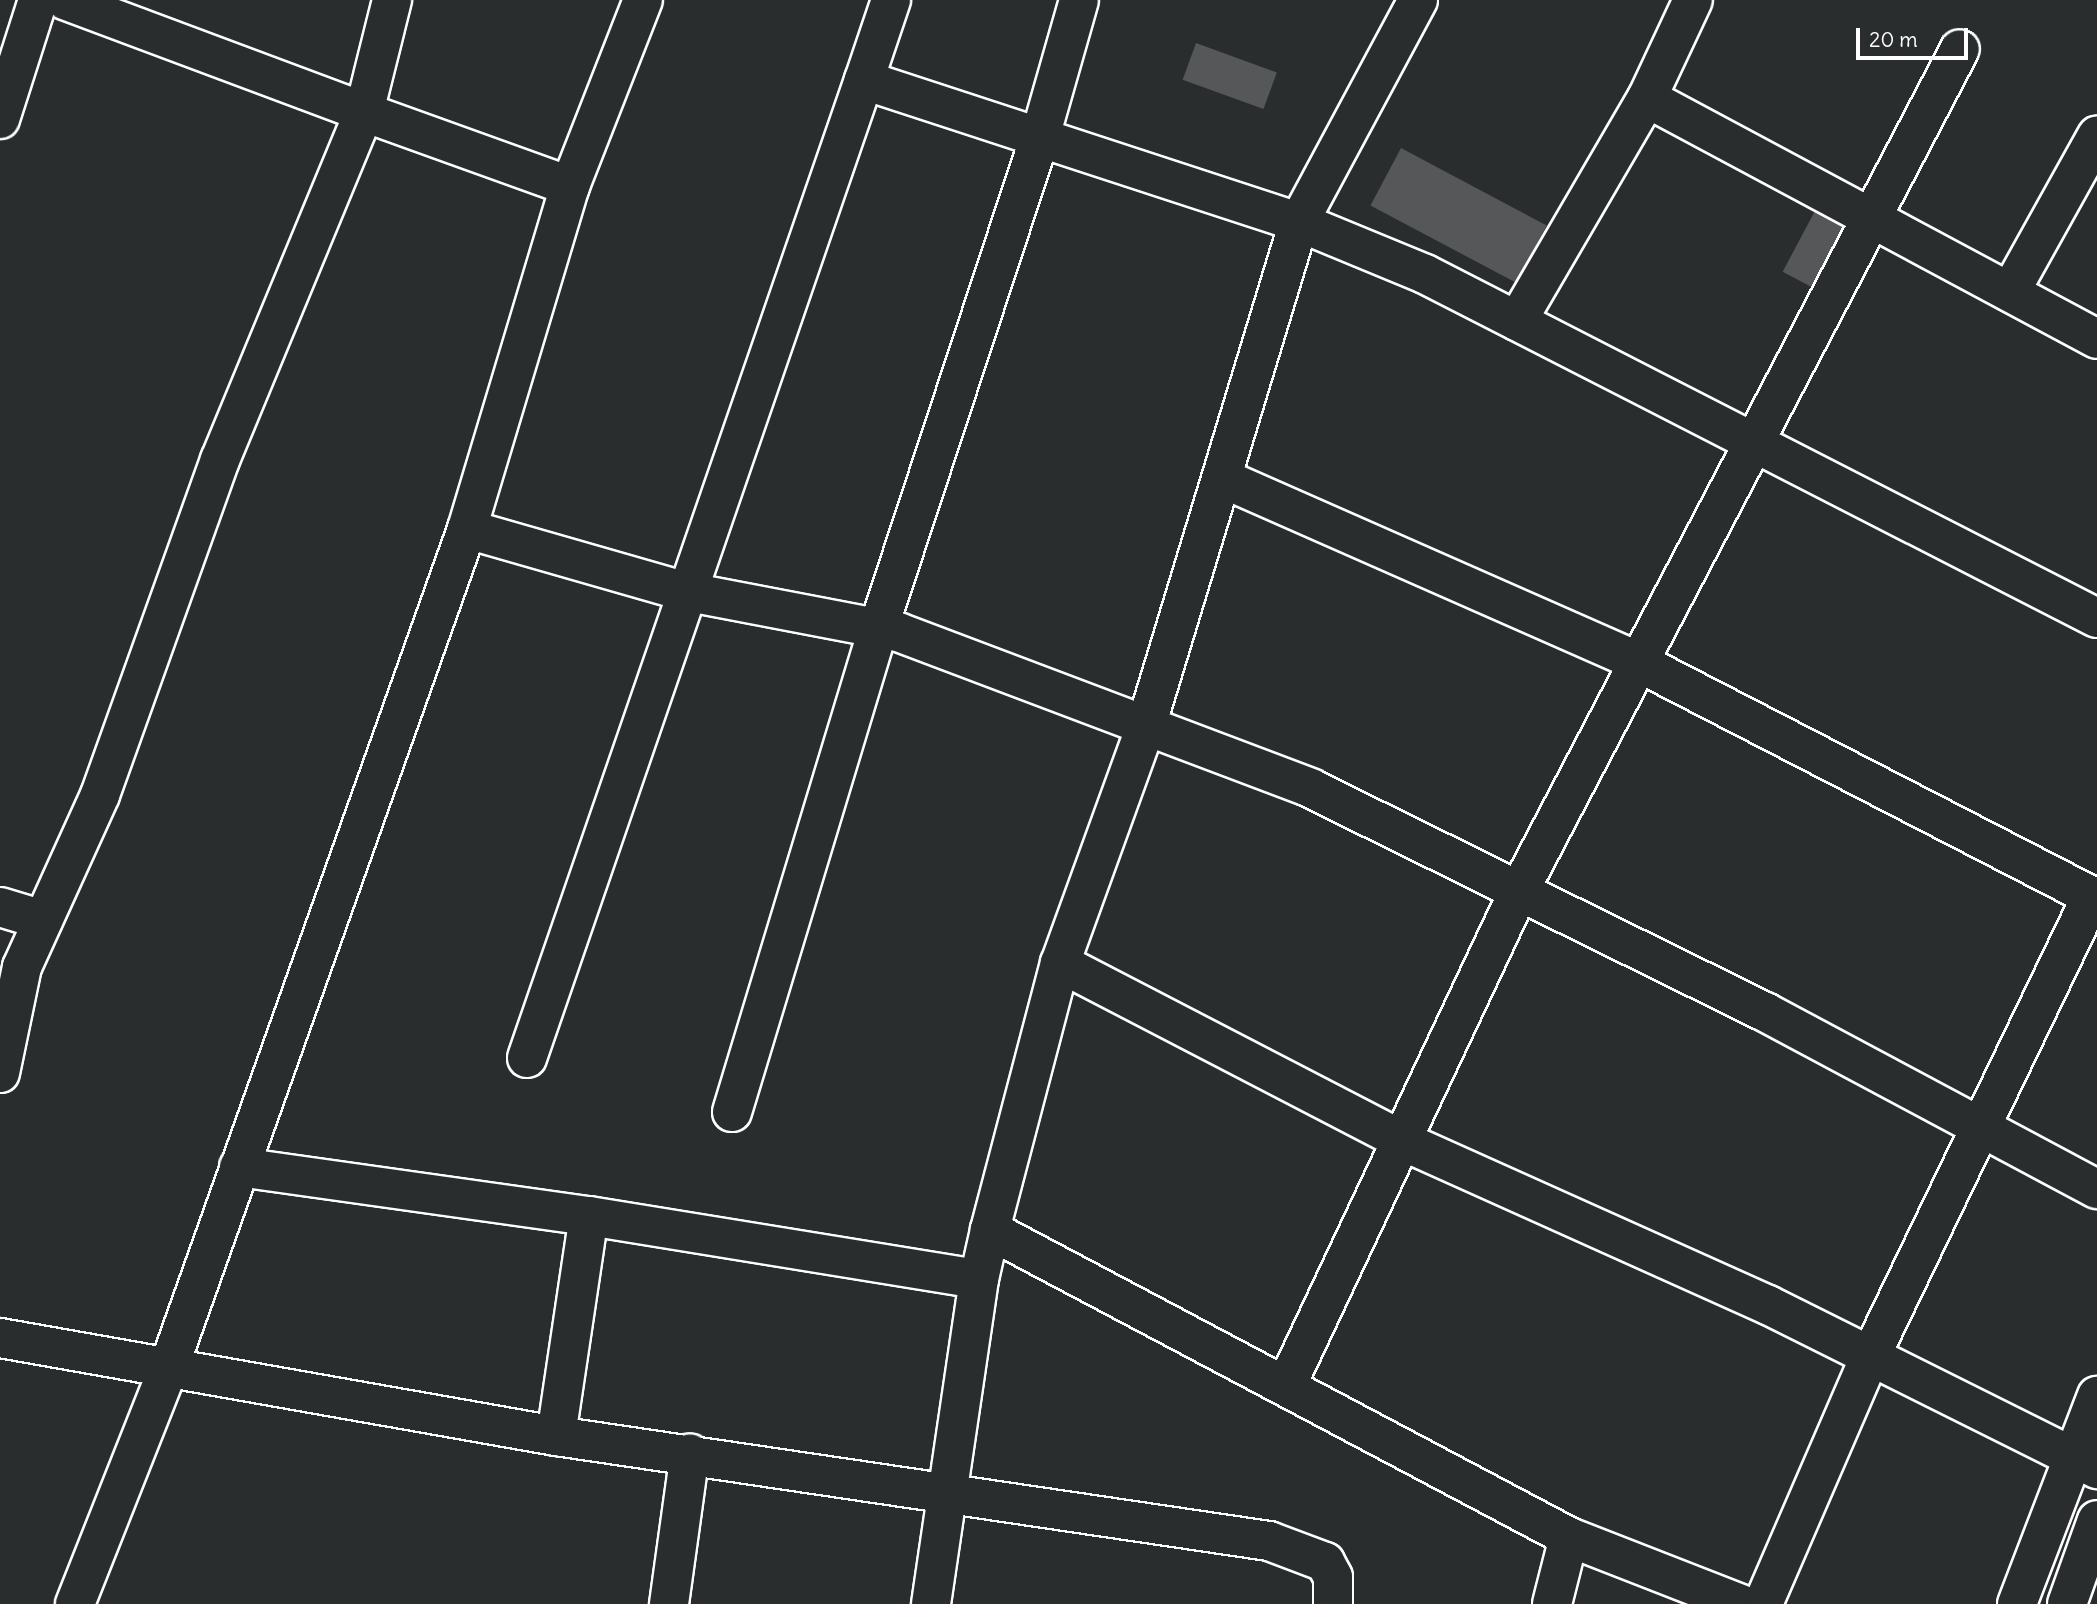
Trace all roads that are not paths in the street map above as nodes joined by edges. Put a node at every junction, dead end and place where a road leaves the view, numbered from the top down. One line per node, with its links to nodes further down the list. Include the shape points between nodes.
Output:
1 (35, 0): 9 (street); 14 (street)
2 (65, 0): 13 (street)
3 (392, 0): 13 (street)
4 (643, 0): 17 (street)
5 (891, 0): 11 (street)
6 (1079, 0): 16 (street)
7 (1418, 0): 19 (street)
8 (1693, 0): 12 (street)
9 (0, 40)
10 (1960, 49): 18 (street)
11 (864, 80): 16 (street); 26 (street)
12 (1647, 98): 18 (street); 21 (street)
13 (364, 112): 17 (street); 34 (street, via 220,460 100,795)
14 (0, 119)
15 (2097, 136): 20 (street)
16 (1040, 137): 19 (street); 28 (street)
17 (570, 186): 25 (street)
18 (1875, 219): 20 (street); 23 (street)
19 (1299, 222): 21 (street, via 1425,274); 24 (street)
20 (2010, 292): 22 (street)
21 (1517, 321): 23 (street)
22 (2097, 339)
23 (1758, 442): 27 (street); 29 (street)
24 (1222, 478): 29 (street); 30 (street)
25 (467, 529): 26 (street); 41 (street)
26 (683, 591): 28 (street); 36 (street)
27 (2097, 618)
28 (879, 626): 30 (street); 38 (street)
29 (1636, 661): 31 (street); 32 (street)
30 (1146, 726): 31 (street, via 1310,788); 35 (street)
31 (1519, 891): 39 (street); 40 (street)
32 (2095, 897): 39 (street)
33 (0, 907): 34 (street)
34 (43, 920): 37 (street, via 22,967)
35 (1060, 963): 40 (street); 44 (street)
36 (527, 1058)
37 (0, 1073)
38 (732, 1112)
39 (1980, 1124): 42 (street); 47 (street)
40 (1405, 1142): 47 (street); 49 (street)
41 (239, 1167): 43 (street); 48 (street)
42 (2097, 1189)
43 (589, 1216): 45 (street); 51 (street)
44 (990, 1230): 45 (street); 49 (street)
45 (979, 1279): 54 (street)
46 (0, 1338): 48 (street)
47 (1871, 1355): 53 (street); 63 (street)
48 (167, 1372): 51 (street); 57 (street)
49 (1287, 1384): 56 (street)
50 (2097, 1396): 53 (street)
51 (555, 1436): 52 (street)
52 (690, 1453): 54 (street); 58 (street)
53 (2086, 1462): 64 (street)
54 (947, 1490): 59 (street); 60 (street, via 1269,1541 1325,1562 1333,1577)
55 (2097, 1520): 65 (street)
56 (1569, 1537): 61 (street); 62 (street)
57 (75, 1604)
58 (669, 1604)
59 (931, 1604)
60 (1333, 1604)
61 (1552, 1604)
62 (1741, 1604)
63 (1763, 1604)
64 (2017, 1604)
65 (2067, 1604)

